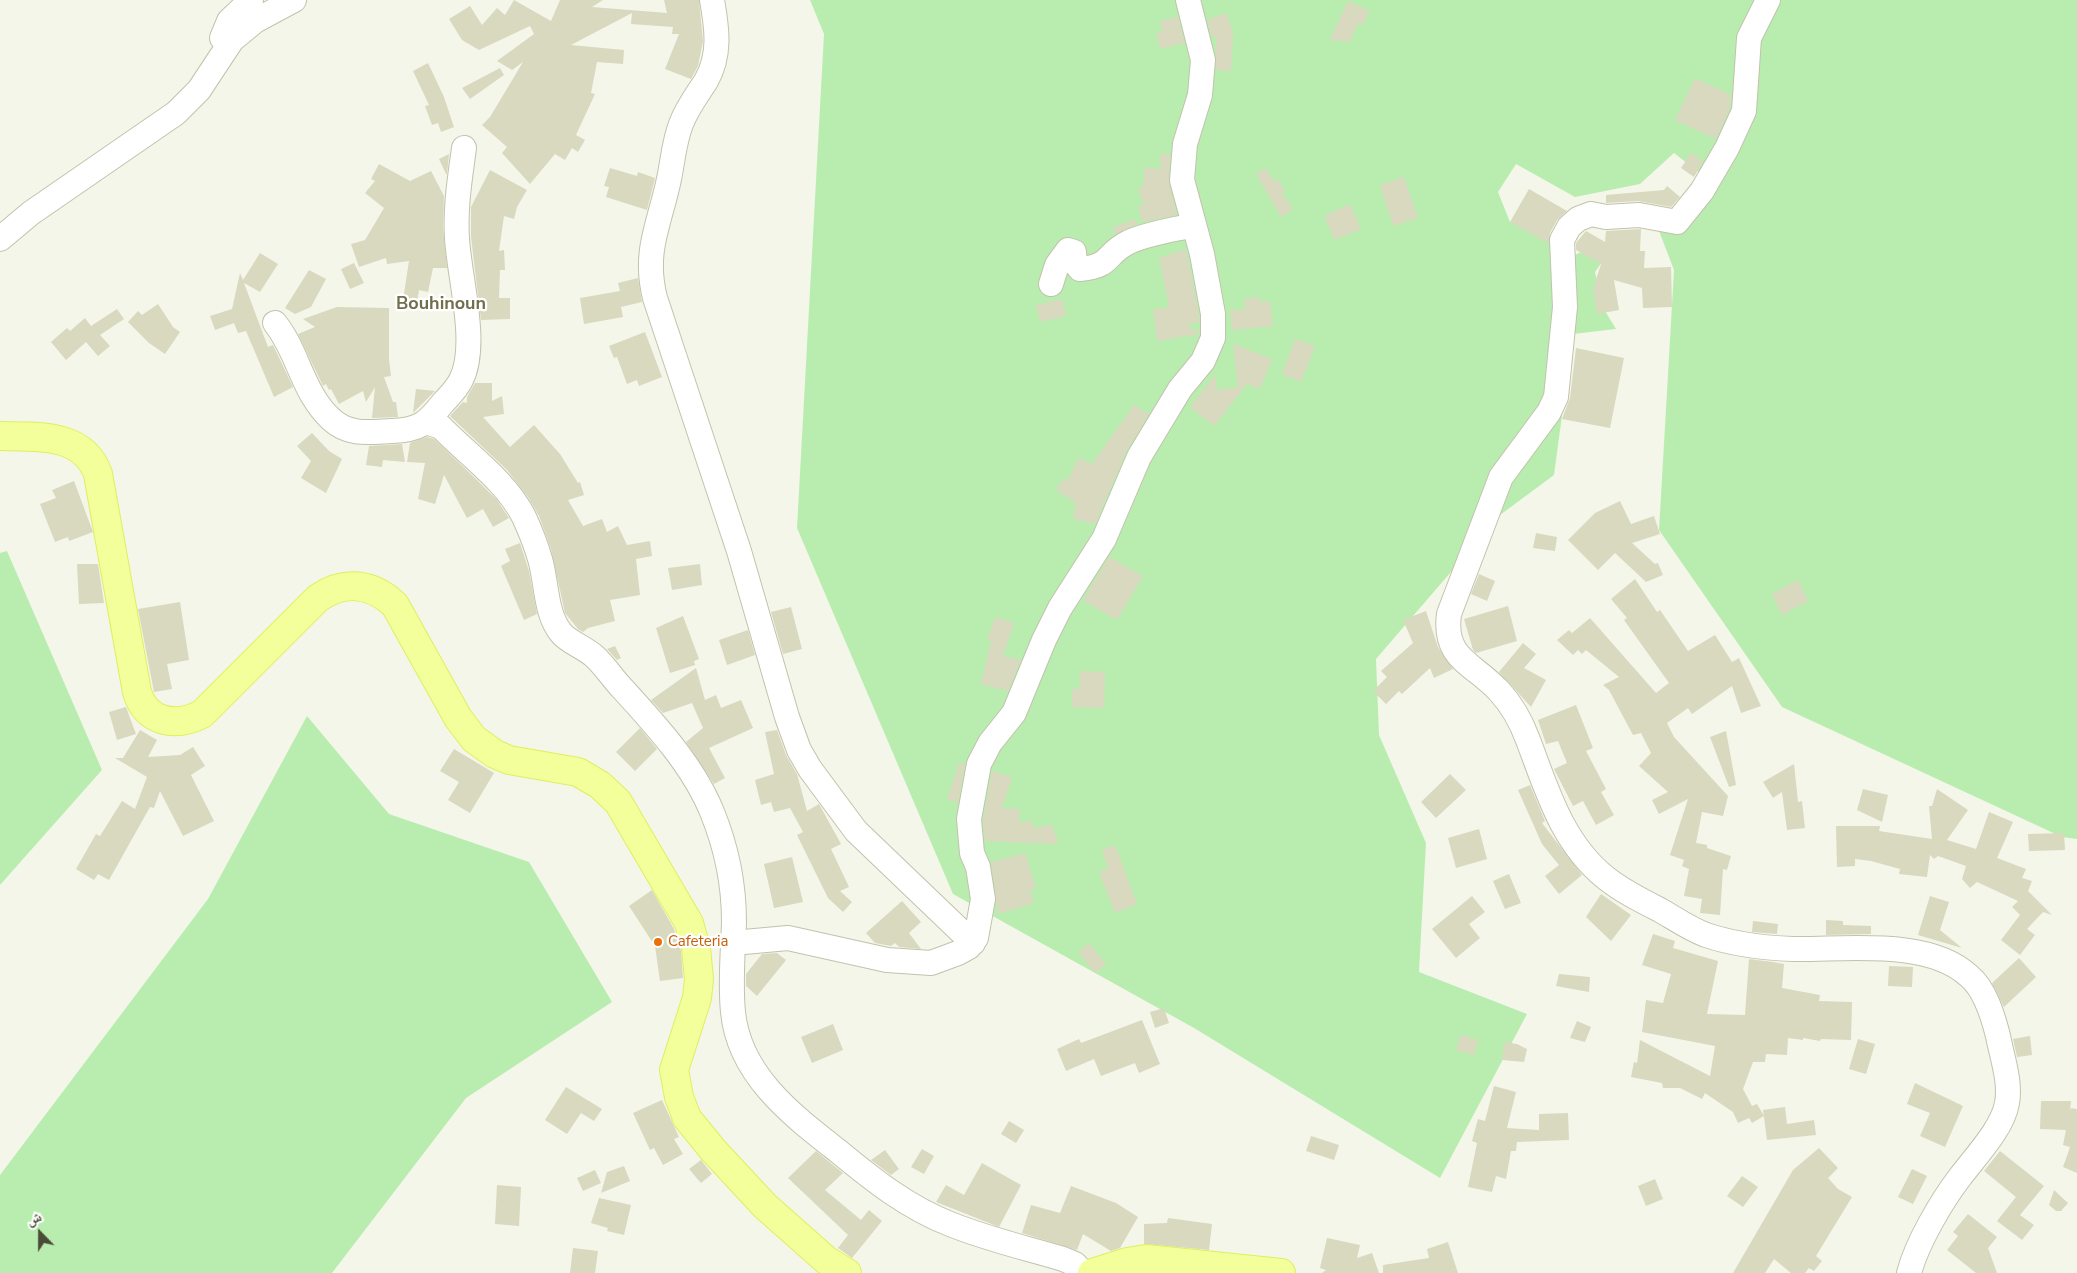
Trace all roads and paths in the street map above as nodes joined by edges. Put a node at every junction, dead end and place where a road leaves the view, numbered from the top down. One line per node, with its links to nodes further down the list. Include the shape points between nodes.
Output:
1 (251, 0): 6 (street, via 225,27)
2 (294, 0): 6 (street, via 242,30)
3 (712, 0): 15 (street, via 718,33 715,59 706,82 682,122 673,148 667,190 650,250 649,267 655,298 739,552 799,750 856,831)
4 (1188, 0): 8 (street, via 1203,60 1200,95 1185,144 1182,168 1184,190)
5 (1768, 0): 20 (street, via 1750,38 1744,111 1728,148 1702,191 1677,222 1640,216 1592,214 1578,219 1562,240 1565,307 1556,397 1549,412 1501,477 1449,614 1447,629 1450,644 1459,656 1500,692 1519,716 1554,809 1568,836 1606,879 1704,934 1749,945 1790,949 1874,949 1928,954 1952,964 1971,977 1988,1003 1996,1031 2008,1085 2007,1104 1984,1147 1943,1203)
6 (224, 49): 9 (street, via 199,90 176,113 31,213)
7 (464, 148): 12 (street, via 456,224 466,310 467,357 457,388)
8 (1194, 225): 10 (street, via 1131,241 1093,268 1080,269 1075,263 1074,252 1068,250 1057,265); 15 (street, via 1213,314 1210,346 1203,361 1180,388 1139,457 1104,539 1060,608 1044,640 1014,713 990,743 979,764 971,801 970,827 983,899)
9 (0, 239)
10 (1051, 284)
11 (275, 323): 12 (street, via 290,346 313,396 338,425 369,433 407,430)
12 (426, 422): 14 (street, via 440,426 510,497 524,518 540,558 553,620 563,636 584,648 606,669 658,730 699,786 714,815 726,856 733,901)
13 (0, 436): 16 (main road, via 54,438 76,446 91,460 98,474 137,692 144,708 158,718 175,722 202,714 318,598 334,589 363,586 381,593 395,605 458,718 479,743 509,760 578,772 610,793 625,812 689,923 696,948 697,998 674,1070 687,1118 765,1206 826,1260)
14 (732, 943): 15 (street, via 788,938 887,960 931,964 952,957); 17 (street, via 733,1011 740,1043 757,1074 788,1111 870,1179 922,1211 951,1225 1063,1259)
15 (973, 943)
16 (847, 1273)
17 (1084, 1273)
18 (1092, 1273): 19 (main road, via 1146,1259)
19 (1281, 1273)
20 (1908, 1273)

